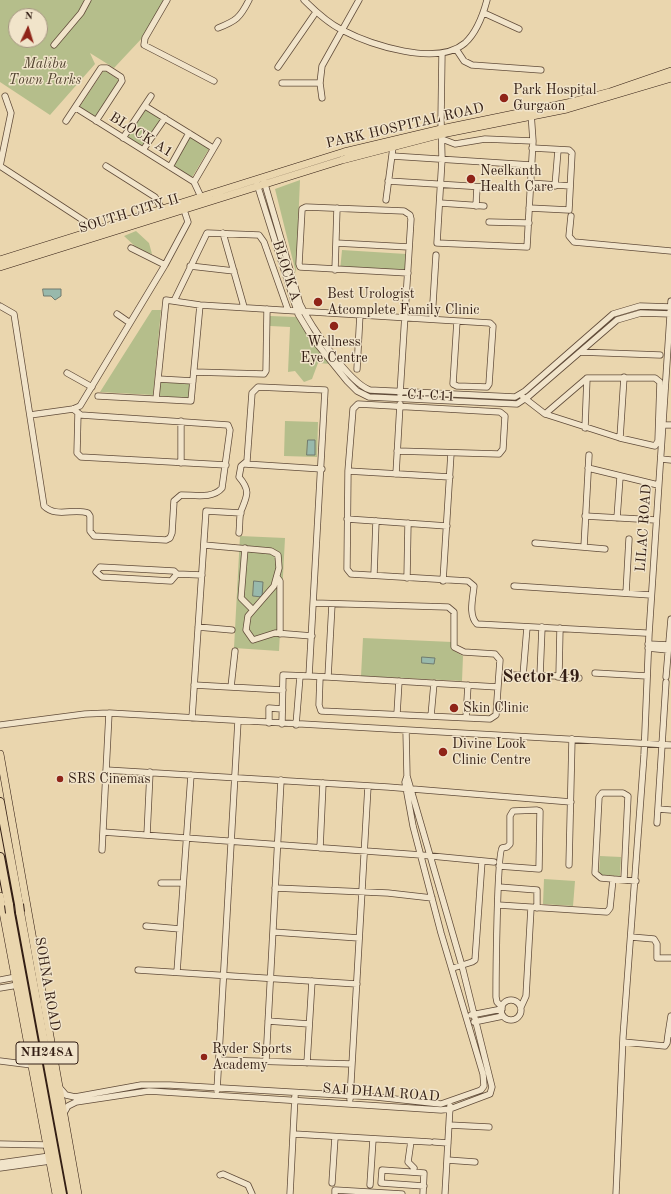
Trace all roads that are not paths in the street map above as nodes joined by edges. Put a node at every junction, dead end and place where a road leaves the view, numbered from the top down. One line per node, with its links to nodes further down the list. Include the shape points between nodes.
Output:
1 (88, 0): 12 (street, via 82,13)
2 (167, 0): 19 (street, via 145,38 144,45)
3 (249, 0): 9 (street, via 235,21)
4 (304, 0): 7 (street)
5 (359, 0): 11 (street)
6 (487, 0): 8 (street)
7 (316, 12): 11 (street); 15 (street)
8 (484, 13): 10 (street); 13 (street, via 470,38)
9 (218, 28)
10 (519, 29)
11 (342, 30): 14 (street, via 375,44 395,49 416,53); 20 (street, via 322,66)
12 (54, 45)
13 (456, 49): 14 (street); 16 (street, via 464,61 472,65)
14 (442, 53): 32 (street)
15 (278, 67)
16 (541, 70)
17 (671, 71): 27 (main road, PARK HOSPITAL ROAD, via 610,92)
18 (671, 78): 27 (main road, PARK HOSPITAL ROAD, via 594,102)
19 (214, 81)
20 (320, 83): 21 (street); 24 (street)
21 (282, 84)
22 (5, 96): 44 (street, via 11,113)
23 (151, 96): 25 (street)
24 (322, 98)
25 (145, 106): 28 (street); 33 (street)
26 (76, 108): 29 (street); 30 (street, BLOCK A1); 30 (street, via 101,68 107,68 121,77 122,81)
27 (531, 114): 32 (main road, PARK HOSPITAL ROAD); 35 (street)
28 (165, 118): 31 (street); 39 (street)
29 (66, 121)
30 (96, 121): 33 (street, BLOCK A1)
31 (189, 133): 36 (street); 46 (street)
32 (442, 134): 35 (street, via 455,144 485,138); 37 (main road, PARK HOSPITAL ROAD); 42 (street); 49 (main road, PARK HOSPITAL ROAD, via 344,152)
33 (123, 138): 39 (street, BLOCK A1)
34 (218, 141): 36 (street)
35 (532, 141): 38 (street)
36 (213, 148): 48 (street)
37 (393, 148): 41 (street); 49 (main road, PARK HOSPITAL ROAD)
38 (532, 148): 40 (street); 43 (street)
39 (143, 150): 46 (street, BLOCK A1)
40 (558, 150): 52 (street); 53 (street, via 569,150 572,153)
41 (392, 156): 42 (street); 47 (street)
42 (442, 159): 43 (street); 51 (street)
43 (531, 165): 50 (street)
44 (0, 166): 68 (street)
45 (106, 166): 64 (street, via 155,197)
46 (170, 167): 48 (street, BLOCK A1)
47 (388, 181): 51 (street); 57 (street)
48 (194, 182): 56 (street)
49 (260, 182): 56 (main road, SOUTH CITY II); 90 (street); 91 (street)
50 (530, 183): 52 (street); 63 (street)
51 (441, 184): 54 (street); 58 (street)
52 (555, 186): 53 (street)
53 (570, 186): 63 (street, via 569,210)
54 (477, 187): 55 (street); 60 (street)
55 (484, 187)
56 (203, 200): 59 (main road, SOUTH CITY II)
57 (386, 200)
58 (440, 204): 60 (street); 67 (street, via 437,244 524,248 528,243)
59 (183, 206): 64 (main road, SOUTH CITY II); 70 (main road, SOUTH CITY II); 77 (street, via 188,222)
60 (476, 206): 61 (street)
61 (484, 206)
62 (337, 208): 71 (street); 72 (street, via 409,213); 80 (street, via 302,209 299,264 302,268)
63 (529, 208): 67 (street)
64 (162, 209): 68 (main road, SOUTH CITY II)
65 (571, 216): 74 (street, via 570,236 574,242)
66 (489, 222): 67 (street)
67 (529, 223)
68 (97, 229): 70 (street); 76 (main road, SOUTH CITY II)
69 (223, 233): 78 (street, BLOCK A, via 207,233); 81 (street); 89 (street, BLOCK A, via 262,237)
70 (103, 235): 79 (main road, SOUTH CITY II)
71 (336, 243): 72 (street); 80 (street)
72 (409, 247): 82 (street)
73 (131, 248): 77 (street)
74 (671, 251)
75 (436, 255): 96 (street)
76 (0, 260)
77 (165, 265): 98 (street)
78 (190, 266): 81 (street); 83 (street, BLOCK A)
79 (0, 267)
80 (335, 270): 82 (street)
81 (234, 271): 87 (street)
82 (408, 274): 95 (street)
83 (174, 302): 84 (street, BLOCK A); 106 (street, BLOCK A, via 166,300)
84 (200, 305): 87 (street, BLOCK A); 102 (street)
85 (671, 305): 94 (street, LILAC ROAD); 109 (street, via 640,306 613,314)
86 (0, 306): 116 (street, via 14,314)
87 (244, 307): 88 (street, BLOCK A)
88 (267, 309): 89 (street, BLOCK A); 102 (street, via 264,374)
89 (288, 310): 90 (street)
90 (297, 310): 91 (street); 111 (street, via 313,339 357,391 369,397)
91 (303, 310): 93 (street); 111 (street, via 319,335 361,386)
92 (117, 314): 98 (street)
93 (360, 314): 95 (street); 101 (street)
94 (671, 314): 99 (street, via 640,313 622,318 612,323); 118 (street, LILAC ROAD)
95 (405, 317): 96 (street); 111 (street)
96 (432, 319): 97 (street)
97 (457, 320): 97 (street, via 488,322 493,325 487,387 453,384)
98 (130, 323): 108 (street)
99 (580, 352): 100 (street); 113 (street)
100 (660, 355)
101 (357, 369)
102 (194, 372): 107 (street)
103 (67, 373): 108 (street)
104 (624, 377): 105 (street); 121 (street); 121 (street, via 655,378 660,382 658,441 653,446)
105 (587, 378): 115 (street); 120 (street)
106 (158, 379): 107 (street); 112 (street, BLOCK A)
107 (194, 381): 112 (street, via 191,401)
108 (92, 387): 114 (street)
109 (521, 394): 111 (street, via 508,398); 113 (street)
110 (98, 396): 112 (street)
111 (400, 397): 113 (street, via 508,404 517,404); 122 (street); 123 (street, C1-C11, via 500,412 506,419 503,449 499,454); 132 (street, C1-C11, via 358,404 353,409)
112 (156, 399)
113 (525, 399): 115 (street)
114 (75, 411): 116 (street); 117 (street); 127 (street, via 77,453 81,457)
115 (545, 414): 120 (street)
116 (30, 415): 129 (street, via 44,506 54,512 88,513 90,531 94,536 166,540 170,538 176,497 218,493 222,488)
117 (181, 421): 127 (street); 129 (street, via 228,425 230,430)
118 (664, 425): 119 (street); 125 (street, LILAC ROAD)
119 (671, 425)
120 (585, 428): 121 (street)
121 (620, 438)
122 (397, 451): 123 (street); 133 (street)
123 (451, 453): 134 (street)
124 (589, 455): 130 (street)
125 (661, 459): 126 (street); 136 (street, LILAC ROAD)
126 (671, 460)
127 (181, 463): 129 (street)
128 (245, 464): 131 (street); 131 (street, via 251,397 256,388 322,389 326,393); 137 (street, via 239,469 239,477 247,491)
129 (226, 465)
130 (588, 468): 135 (street); 138 (street)
131 (322, 469): 161 (street)
132 (348, 471): 133 (street); 140 (street)
133 (396, 474): 134 (street)
134 (450, 477): 144 (street)
135 (620, 477): 136 (street); 139 (street)
136 (658, 485): 141 (street, LILAC ROAD)
137 (241, 513): 145 (street); 148 (street, via 207,510)
138 (585, 516): 139 (street); 149 (street)
139 (617, 518): 141 (street)
140 (347, 519): 142 (street); 154 (street, via 346,569 351,574)
141 (656, 520): 160 (street, LILAC ROAD)
142 (376, 521): 143 (street); 154 (street)
143 (408, 523): 144 (street); 156 (street)
144 (447, 526): 157 (street)
145 (239, 534)
146 (629, 539): 159 (street)
147 (535, 543): 149 (street)
148 (204, 545): 150 (street); 153 (street)
149 (584, 547): 151 (street)
150 (245, 548): 155 (street, via 270,551 278,555 279,568); 163 (street, via 241,598)
151 (605, 549)
152 (177, 574): 152 (street, via 171,581 102,577 96,572 100,567); 153 (street)
153 (202, 575): 166 (street)
154 (374, 575): 156 (street)
155 (276, 577): 163 (street, via 274,586); 171 (street, via 280,581)
156 (407, 578): 157 (street)
157 (443, 580): 165 (street, via 472,583 472,614 477,624)
158 (514, 586): 159 (street)
159 (626, 593): 160 (street)
160 (651, 594): 174 (street, LILAC ROAD)
161 (314, 603): 162 (street); 173 (street)
162 (332, 604): 186 (street); 194 (street, via 452,608 454,647 464,652 498,656)
163 (253, 610): 171 (street, via 248,616 246,630 253,640 275,633)
164 (671, 619): 170 (street)
165 (527, 626): 167 (street); 182 (street)
166 (198, 627): 169 (street); 191 (street)
167 (542, 628): 168 (street); 183 (street)
168 (560, 628): 172 (street); 187 (street)
169 (232, 630)
170 (670, 632): 175 (street)
171 (280, 634): 173 (street)
172 (646, 634)
173 (312, 636): 181 (street)
174 (648, 646): 175 (street); 184 (street, LILAC ROAD)
175 (668, 647): 177 (street)
176 (235, 651): 193 (street)
177 (669, 660): 196 (street, via 666,680)
178 (595, 673): 184 (street)
179 (512, 675): 182 (street)
180 (300, 676): 181 (street); 195 (street, via 283,675); 207 (street)
181 (309, 676): 185 (street)
182 (523, 676): 183 (street)
183 (540, 676): 187 (street)
184 (647, 676): 210 (street, LILAC ROAD)
185 (320, 677): 186 (street); 199 (street, via 319,705 322,711)
186 (328, 677): 189 (street)
187 (558, 677): 188 (street)
188 (579, 678)
189 (399, 681): 190 (street); 199 (street)
190 (434, 683): 192 (street); 200 (street)
191 (194, 685): 193 (street); 201 (street)
192 (468, 685): 194 (street); 202 (street)
193 (231, 687): 195 (street)
194 (498, 687): 202 (street, via 494,718)
195 (283, 690): 197 (street)
196 (668, 692): 211 (street)
197 (282, 709): 204 (street, via 269,708); 205 (street)
198 (109, 713): 201 (street); 206 (street); 214 (street)
199 (397, 714): 200 (street)
200 (431, 716): 202 (street)
201 (192, 718): 203 (street)
202 (466, 718)
203 (238, 721): 204 (street); 217 (street)
204 (269, 723): 205 (street)
205 (282, 724): 207 (street)
206 (0, 725)
207 (296, 725): 208 (street)
208 (406, 730): 209 (street); 221 (street)
209 (572, 739): 210 (street); 223 (street)
210 (645, 744): 211 (street); 243 (street, LILAC ROAD)
211 (663, 745): 212 (street); 224 (street)
212 (671, 745)
213 (0, 754): 252 (main road)
214 (106, 770): 215 (street); 227 (street)
215 (150, 772): 216 (street); 228 (street)
216 (191, 775): 217 (street); 229 (street)
217 (235, 778): 218 (street); 230 (street)
218 (281, 780): 219 (street); 231 (street)
219 (323, 783): 220 (street); 232 (street)
220 (368, 786): 221 (street); 234 (street)
221 (408, 789): 223 (street); 235 (street); 236 (street)
222 (0, 802): 252 (highway, SOHNA ROAD / NH248A)
223 (571, 802): 240 (street)
224 (658, 810): 225 (street); 226 (street)
225 (671, 810)
226 (657, 824)
227 (103, 832): 228 (street); 233 (street)
228 (147, 835): 229 (street)
229 (186, 838): 230 (street); 245 (street)
230 (231, 841): 231 (street); 265 (street)
231 (278, 845): 232 (street); 247 (street)
232 (320, 848): 234 (street)
233 (102, 850)
234 (364, 851): 235 (street); 248 (street)
235 (421, 855): 236 (street); 250 (street)
236 (430, 856): 238 (street); 261 (street)
237 (0, 857): 254 (highway, SOHNA ROAD / NH248A)
238 (482, 861): 239 (street); 261 (street, via 475,960)
239 (497, 864): 239 (street, via 501,849 510,844 510,816 513,811 540,811 539,868); 246 (street)
240 (570, 865)
241 (613, 879): 242 (street); 242 (street, via 601,878 596,873 599,797 607,792 624,793 628,796); 253 (street, via 610,908 607,912)
242 (624, 879): 243 (street)
243 (636, 881): 258 (street, LILAC ROAD)
244 (161, 883): 245 (street)
245 (183, 883): 256 (street)
246 (498, 887): 251 (street); 253 (street, via 537,890)
247 (275, 888): 248 (street); 257 (street)
248 (362, 892): 250 (street); 259 (street)
249 (0, 896): 254 (main road)
250 (432, 898): 262 (street)
251 (498, 905): 253 (street); 273 (street, via 496,997)
252 (22, 908): 254 (street); 291 (main road); 325 (highway, SOHNA ROAD / NH248A)
253 (534, 908): 272 (street, via 526,996)
254 (5, 909): 268 (main road); 324 (highway, SOHNA ROAD / NH248A)
255 (146, 926): 256 (street)
256 (180, 929): 264 (street)
257 (273, 932): 259 (street); 266 (street)
258 (631, 937): 260 (street, via 654,939 657,944 657,958); 283 (street, LILAC ROAD)
259 (359, 938): 270 (street)
260 (671, 958)
261 (462, 966): 262 (street); 274 (street)
262 (452, 968): 275 (street)
263 (138, 970): 264 (street)
264 (177, 972): 265 (street)
265 (224, 975): 266 (street); 284 (street)
266 (270, 979): 269 (street); 278 (street)
267 (0, 980): 268 (street)
268 (17, 981): 271 (street); 289 (main road)
269 (312, 981): 270 (street); 281 (street)
270 (357, 984): 288 (street)
271 (0, 988)
272 (521, 1006): 273 (street, via 511,1000); 276 (street, via 521,1014 516,1019 510,1020)
273 (502, 1008): 274 (street); 276 (street)
274 (474, 1014): 275 (street); 279 (street)
275 (466, 1016): 280 (street)
276 (503, 1016): 279 (street)
277 (671, 1016): 282 (street)
278 (268, 1021): 281 (street); 286 (street)
279 (476, 1022): 280 (street); 295 (street, via 492,1087)
280 (468, 1023): 290 (street)
281 (309, 1024): 287 (street)
282 (670, 1035): 283 (street, via 664,1046)
283 (623, 1042): 333 (street, LILAC ROAD)
284 (219, 1060): 286 (street); 292 (street)
285 (0, 1061): 289 (street)
286 (266, 1061): 287 (street)
287 (307, 1063): 288 (street)
288 (352, 1064): 297 (street)
289 (32, 1065): 312 (main road)
290 (484, 1086): 295 (street); 300 (street, SAI DHAM ROAD, via 481,1090)
291 (60, 1088): 293 (street, SAI DHAM ROAD, via 66,1095 75,1097); 303 (main road)
292 (217, 1088): 293 (street, SAI DHAM ROAD, via 141,1085); 294 (street, SAI DHAM ROAD); 296 (street)
293 (112, 1090): 298 (street)
294 (295, 1092): 297 (street, SAI DHAM ROAD); 299 (street)
295 (490, 1094): 302 (street, SAI DHAM ROAD)
296 (216, 1095): 298 (street, SAI DHAM ROAD, via 149,1091); 299 (street, SAI DHAM ROAD)
297 (351, 1096): 300 (street, SAI DHAM ROAD, via 441,1104); 301 (street)
298 (113, 1097): 303 (street, SAI DHAM ROAD, via 76,1102 68,1106)
299 (295, 1100): 301 (street, SAI DHAM ROAD); 306 (street)
300 (450, 1101): 302 (street)
301 (350, 1103): 302 (street, SAI DHAM ROAD)
302 (450, 1109): 304 (street)
303 (64, 1113): 326 (main road)
304 (449, 1125): 305 (street); 310 (street)
305 (489, 1127)
306 (294, 1134): 307 (street); 328 (street)
307 (335, 1136): 308 (street); 320 (street)
308 (373, 1139): 309 (street); 321 (street)
309 (411, 1141): 310 (street); 318 (street, via 408,1162)
310 (448, 1143): 314 (street)
311 (0, 1144): 312 (street)
312 (47, 1145): 313 (main road)
313 (50, 1159): 316 (street); 317 (street); 323 (main road)
314 (447, 1160): 315 (street); 332 (street)
315 (475, 1162)
316 (0, 1163)
317 (0, 1168)
318 (414, 1168)
319 (220, 1175): 327 (street, via 248,1185)
320 (332, 1183)
321 (370, 1185)
322 (424, 1186): 322 (street, via 381,1183 382,1170 424,1173); 331 (street)
323 (56, 1194)
324 (62, 1194)
325 (72, 1194)
326 (78, 1194)
327 (252, 1194)
328 (290, 1194)
329 (335, 1194): 330 (street, via 335,1190)
330 (402, 1194)
331 (423, 1194)
332 (445, 1194)
333 (616, 1194)

